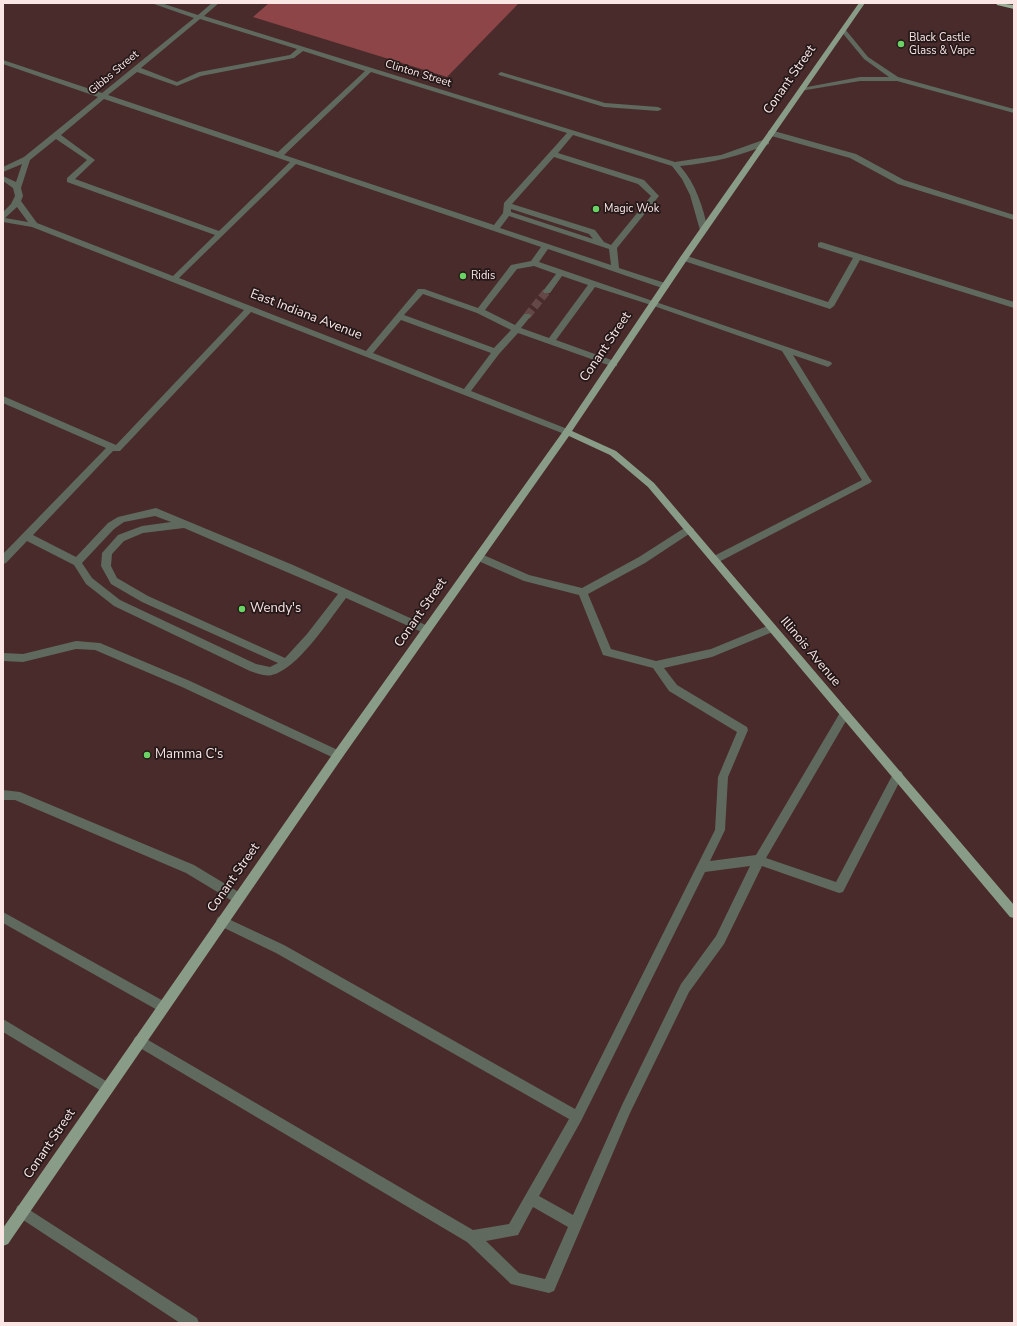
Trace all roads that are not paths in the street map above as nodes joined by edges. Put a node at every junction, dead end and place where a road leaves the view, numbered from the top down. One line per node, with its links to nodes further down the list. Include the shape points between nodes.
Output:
1 (154, 3): 6 (street, Clinton Street)
2 (216, 3): 6 (street, Gibbs Street)
3 (862, 3): 7 (main road, Conant Street)
4 (1000, 3): 5 (highway)
5 (1014, 7)
6 (198, 17): 8 (street, Clinton Street); 10 (street, Gibbs Street)
7 (843, 30): 13 (street, via 872,63); 14 (main road, Conant Street)
8 (302, 49): 10 (street, via 292,57 199,74 177,84); 11 (street, Clinton Street)
9 (3, 62): 15 (street)
10 (136, 69): 15 (street, Gibbs Street)
11 (370, 70): 18 (street, Clinton Street); 23 (street)
12 (501, 74): 16 (street, via 604,105)
13 (897, 79): 14 (street, via 860,79); 17 (street)
14 (802, 90): 19 (main road, Conant Street)
15 (104, 96): 20 (street, Gibbs Street); 23 (street)
16 (658, 109)
17 (1014, 111)
18 (571, 132): 22 (street); 26 (street, Clinton Street)
19 (771, 133): 21 (main road, Conant Street); 33 (street, via 853,156 901,182)
20 (56, 135): 24 (street, Gibbs Street); 38 (street, via 91,160 70,180)
21 (766, 142): 26 (street, Clinton Street, via 739,154 712,161); 37 (main road, Conant Street)
22 (553, 154): 31 (street); 41 (street, via 641,182 655,196)
23 (279, 155): 25 (street)
24 (27, 159): 27 (street, Gibbs Street); 29 (street)
25 (295, 161): 36 (street); 38 (street)
26 (675, 164): 37 (street, via 685,175 692,190)
27 (3, 170)
28 (3, 178): 29 (street)
29 (18, 187): 30 (street)
30 (18, 202): 32 (street); 35 (street)
31 (507, 209): 36 (street); 41 (street, via 592,232 601,244)
32 (3, 216)
33 (1014, 218)
34 (3, 220): 35 (street, East Indiana Avenue)
35 (34, 224): 47 (street, East Indiana Avenue)
36 (495, 229): 40 (street)
37 (704, 230): 43 (main road, Conant Street)
38 (220, 234): 47 (street)
39 (821, 245): 42 (street)
40 (546, 246): 44 (street); 45 (street)
41 (613, 248): 45 (street)
42 (858, 256): 43 (street, via 830,306); 52 (street)
43 (684, 258): 49 (main road, Conant Street)
44 (534, 263): 46 (street); 54 (street, via 514,267)
45 (615, 269): 49 (street)
46 (561, 272): 48 (street); 50 (street)
47 (174, 279): 53 (street, East Indiana Avenue)
48 (593, 284): 51 (street); 58 (street)
49 (665, 286): 51 (main road, Conant Street)
50 (547, 291)
51 (654, 303): 59 (street); 62 (main road, Conant Street)
52 (1014, 305)
53 (250, 308): 61 (street, East Indiana Avenue); 67 (street, via 116,450)
54 (480, 311): 55 (street, via 421,291); 57 (street)
55 (399, 316): 60 (street); 61 (street)
56 (527, 316): 57 (street)
57 (516, 329): 58 (street); 60 (street)
58 (551, 342): 62 (street)
59 (785, 349): 63 (street); 73 (street, via 867,481)
60 (496, 352): 64 (street)
61 (368, 354): 64 (street, East Indiana Avenue)
62 (614, 364): 66 (main road, Conant Street)
63 (828, 364)
64 (466, 392): 66 (street, East Indiana Avenue)
65 (3, 399): 67 (street)
66 (567, 432): 69 (main road, Illinois Avenue, via 613,453 651,485); 71 (main road, Conant Street)
67 (112, 447): 70 (street)
68 (184, 524): 74 (street, via 156,512 121,519); 76 (street); 80 (street, via 142,530 121,538 107,552 106,566 114,581 145,599)
69 (689, 530): 73 (main road, Illinois Avenue); 75 (street, via 642,560)
70 (26, 536): 72 (street); 74 (street)
71 (479, 556): 75 (street, via 527,578); 78 (main road, Conant Street)
72 (3, 560)
73 (715, 560): 77 (main road, Illinois Avenue)
74 (77, 562): 80 (street, via 89,581 117,603 254,668 270,672)
75 (583, 592): 81 (street, via 607,652)
76 (344, 593): 78 (street); 80 (street)
77 (772, 628): 81 (street, via 712,653); 82 (main road, Illinois Avenue)
78 (427, 630): 83 (main road, Conant Street)
79 (3, 657): 83 (street, via 23,658 76,645 96,646)
80 (287, 663)
81 (656, 666): 87 (street, via 673,688 743,730 723,777 720,830)
82 (845, 714): 84 (main road, Illinois Avenue); 86 (street)
83 (338, 755): 88 (main road, Conant Street)
84 (898, 775): 86 (street, via 839,888); 89 (main road, Illinois Avenue)
85 (3, 795): 88 (street, via 16,795 190,869)
86 (759, 860): 87 (street); 99 (street, via 720,940 685,988 626,1108)
87 (701, 867): 96 (street)
88 (238, 898): 91 (main road, Conant Street)
89 (1014, 912)
90 (3, 917): 92 (street)
91 (222, 921): 92 (main road, Conant Street); 96 (street, via 280,949)
92 (163, 1006): 94 (main road, Conant Street)
93 (3, 1025): 95 (street)
94 (139, 1041): 95 (main road, Conant Street); 100 (street)
95 (107, 1088): 98 (main road, Conant Street)
96 (578, 1117): 97 (street)
97 (532, 1198): 99 (street); 100 (street, via 513,1230)
98 (22, 1211): 101 (main road, Conant Street); 102 (street)
99 (576, 1224): 100 (street, via 549,1286 516,1279)
100 (472, 1237)
101 (3, 1239)
102 (192, 1323)

